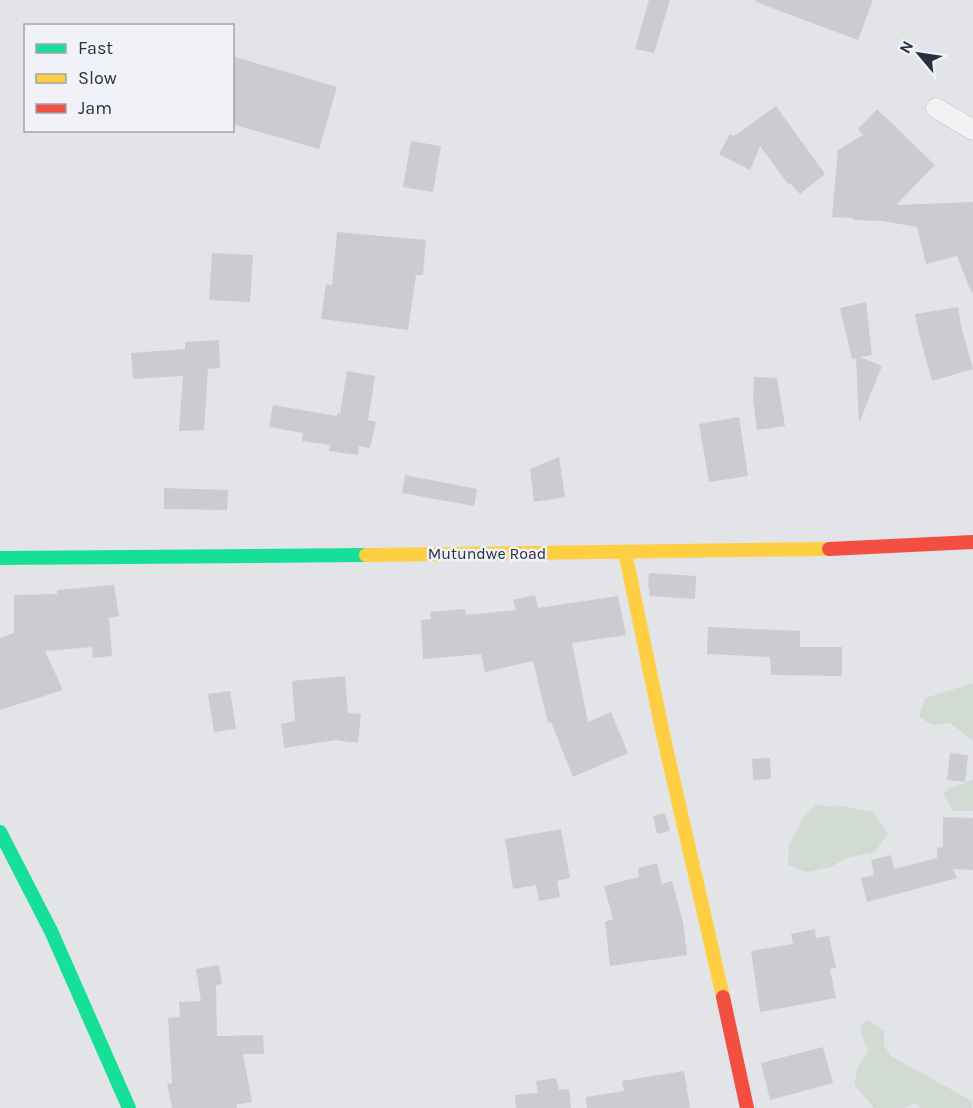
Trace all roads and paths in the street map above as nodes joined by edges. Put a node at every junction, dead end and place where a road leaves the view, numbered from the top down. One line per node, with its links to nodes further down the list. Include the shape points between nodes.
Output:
1 (936, 108): 2 (street)
2 (973, 130)
3 (973, 542): 4 (main road, Mutundwe Road)
4 (625, 552): 5 (main road, Mutundwe Road); 8 (main road)
5 (0, 558)
6 (0, 832): 7 (main road, via 51,931)
7 (129, 1108)
8 (747, 1108)

